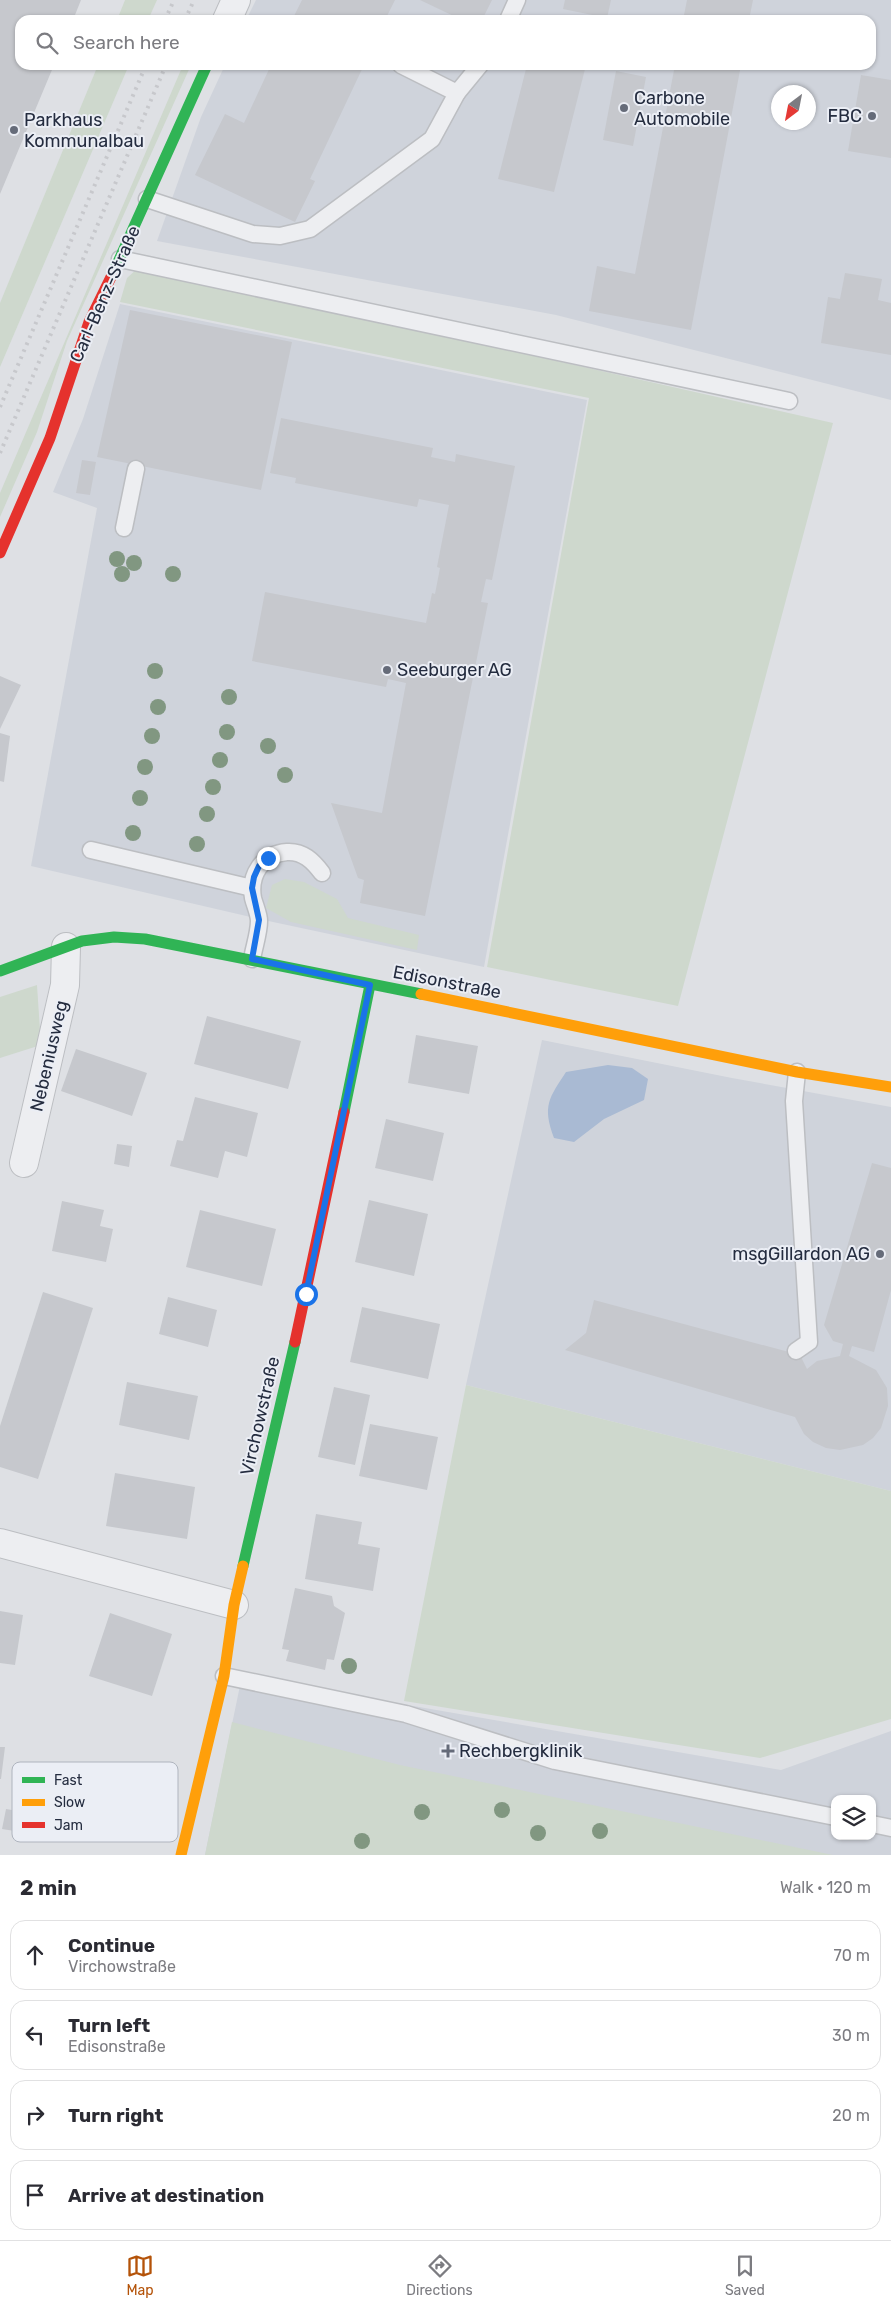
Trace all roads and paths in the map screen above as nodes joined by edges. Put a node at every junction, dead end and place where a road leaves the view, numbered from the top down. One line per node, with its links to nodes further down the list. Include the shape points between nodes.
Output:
1 (236, 0): 3 (street)
2 (517, 0): 4 (lane)
3 (229, 15)
4 (510, 15)
5 (205, 70): 9 (street, Carl-Benz-Straße)
6 (412, 70): 8 (lane)
7 (476, 70): 8 (lane)
8 (458, 92): 9 (lane, via 432,139 310,229 280,236 253,234)
9 (147, 199): 10 (street, Carl-Benz-Straße)
10 (120, 259): 11 (lane); 14 (street, Carl-Benz-Straße, via 89,322 50,438)
11 (789, 401)
12 (136, 469): 13 (lane)
13 (124, 528)
14 (0, 553)
15 (91, 850): 17 (lane)
16 (322, 873): 17 (lane, via 304,855 280,853 259,866)
17 (252, 888): 19 (lane, via 259,920)
18 (66, 946): 19 (street, Edisonstraße, via 114,937 145,939); 20 (street, Edisonstraße); 24 (street, Nebeniusweg, via 65,985)
19 (252, 959): 21 (street, Edisonstraße)
20 (0, 971)
21 (370, 985): 22 (street, Edisonstraße); 27 (street, Virchowstraße, via 306,1294)
22 (797, 1072): 23 (street, Edisonstraße); 25 (lane, via 794,1100 809,1342)
23 (891, 1087)
24 (24, 1164)
25 (796, 1351)
26 (0, 1543): 27 (street)
27 (234, 1605): 28 (street, Virchowstraße)
28 (224, 1676): 29 (lane, via 406,1714 555,1762); 32 (street, Virchowstraße)
29 (831, 1816)
30 (876, 1825): 31 (lane)
31 (891, 1828)
32 (181, 1855)

